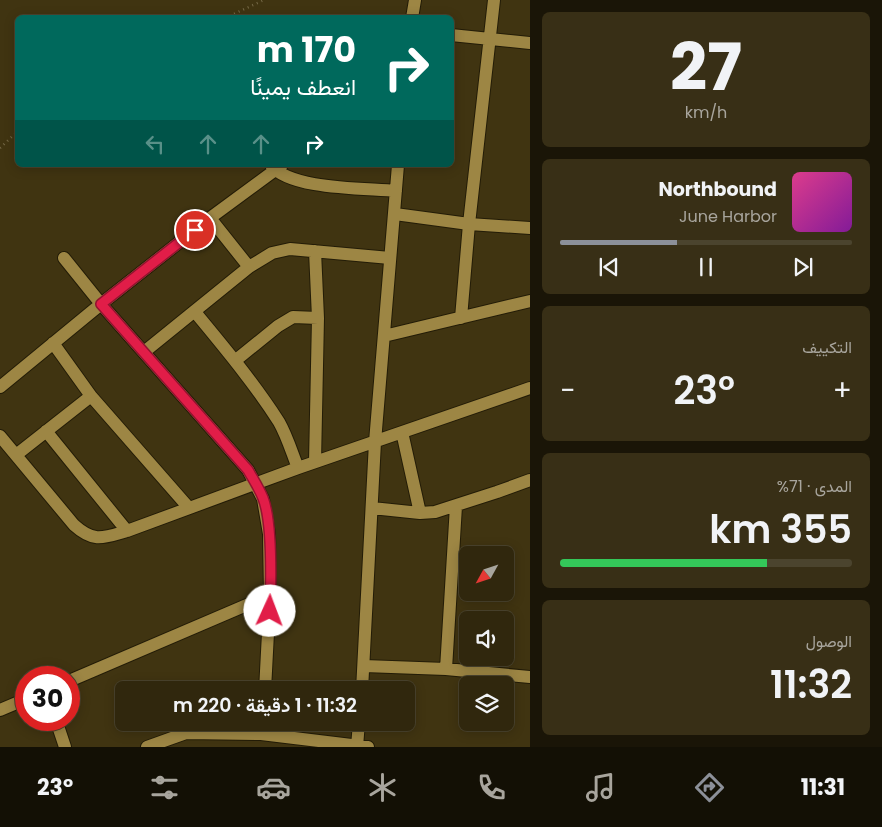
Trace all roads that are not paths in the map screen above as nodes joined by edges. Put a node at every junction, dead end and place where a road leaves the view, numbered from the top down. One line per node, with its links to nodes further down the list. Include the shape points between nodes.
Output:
1 (415, 0): 3 (street)
2 (494, 0): 5 (street)
3 (412, 15)
4 (454, 35): 5 (street)
5 (491, 38): 6 (street); 12 (street)
6 (530, 43)
7 (276, 167): 9 (street, via 290,179 304,184); 11 (street)
8 (398, 167): 9 (street)
9 (396, 191): 10 (street)
10 (394, 214): 12 (street); 16 (street)
11 (210, 218): 17 (street); 19 (street)
12 (469, 224): 13 (street); 22 (street)
13 (530, 228)
14 (315, 251): 16 (street); 17 (street, via 279,250); 21 (street)
15 (64, 258): 19 (street)
16 (390, 258): 23 (street)
17 (249, 267): 20 (street)
18 (530, 301): 22 (street)
19 (101, 304): 24 (street); 25 (street)
20 (195, 312): 25 (street); 26 (street)
21 (318, 318): 26 (street, via 293,317); 35 (street)
22 (461, 318): 23 (street)
23 (384, 336): 33 (street)
24 (53, 343): 27 (street); 29 (street)
25 (144, 352): 38 (street, via 248,470)
26 (236, 360): 36 (street, via 279,422)
27 (0, 387)
28 (530, 388): 31 (street)
29 (91, 396): 30 (street); 40 (street)
30 (46, 431): 34 (street); 43 (street)
31 (402, 432): 33 (street); 42 (street)
32 (0, 436): 34 (street)
33 (375, 442): 35 (street); 41 (street)
34 (16, 455): 43 (street, via 82,533 106,538)
35 (315, 462): 36 (street)
36 (298, 468): 38 (street)
37 (530, 480): 39 (street)
38 (256, 484): 40 (street); 44 (street, via 267,513)
39 (456, 506): 42 (street); 46 (street)
40 (189, 508): 43 (street)
41 (372, 508): 42 (street); 45 (street)
42 (420, 513)
43 (127, 531)
44 (270, 595): 47 (street); 49 (street)
45 (364, 666): 46 (street); 50 (street)
46 (446, 669): 48 (street)
47 (80, 676)
48 (530, 677)
49 (265, 681)
50 (363, 681)
51 (15, 704): 52 (street)
52 (0, 710)
53 (60, 731): 59 (street)
54 (190, 731): 58 (street)
55 (216, 731): 58 (street)
56 (277, 731): 61 (street)
57 (359, 731): 61 (street)
58 (186, 733): 60 (street)
59 (65, 747)
60 (147, 747)
61 (358, 747): 62 (street)
62 (368, 747)

